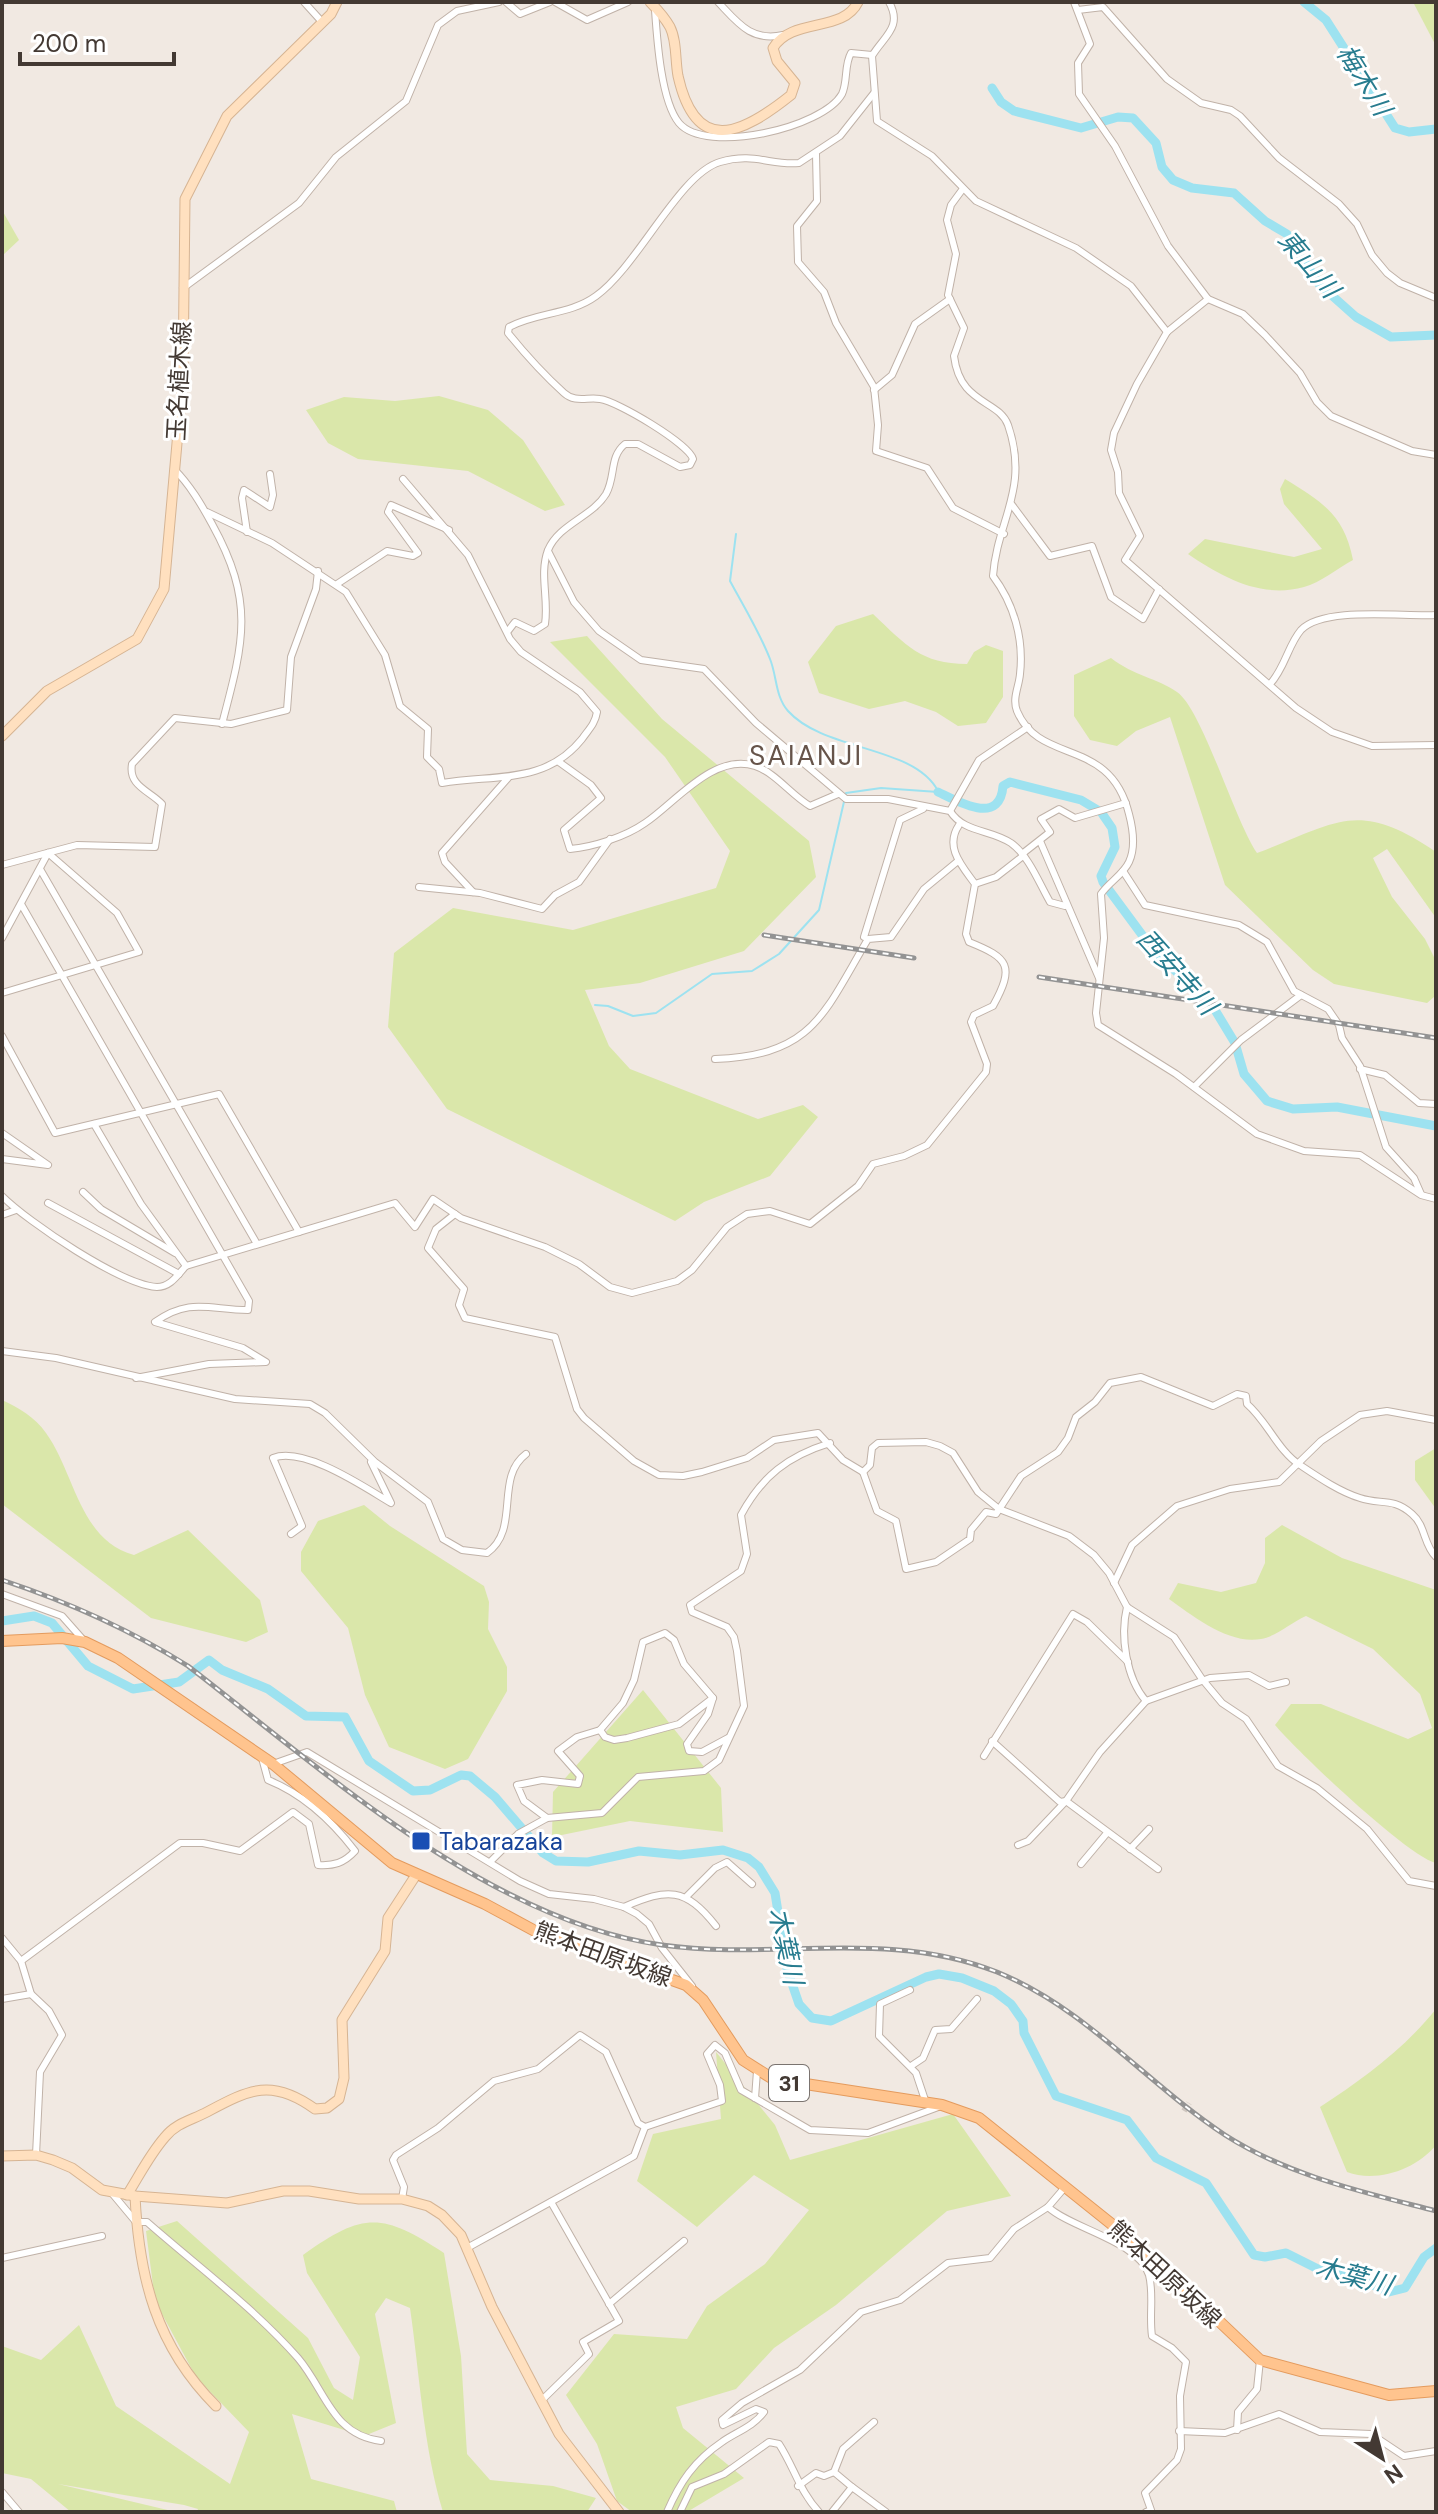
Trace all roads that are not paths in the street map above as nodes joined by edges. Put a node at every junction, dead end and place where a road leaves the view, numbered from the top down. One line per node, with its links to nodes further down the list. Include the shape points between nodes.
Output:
1 (304, 2): 15 (street)
2 (337, 2): 15 (street, 玉名植木線)
3 (455, 2): 14 (street)
4 (499, 2): 14 (street)
5 (506, 2): 6 (street, via 520,14)
6 (552, 2): 7 (street, via 587,20)
7 (628, 2)
8 (718, 2): 16 (street, via 756,37)
9 (858, 2): 16 (street, via 843,17)
10 (889, 2): 17 (street, via 895,15 892,30)
11 (1074, 2): 13 (street)
12 (653, 5): 16 (street, via 673,37 688,108 705,128 738,129 791,95 795,83 773,48); 17 (street, via 670,109 684,128 714,139 767,132 822,112 842,94 851,53)
13 (1078, 10): 22 (street, via 1103,7 1167,79 1201,103 1240,116 1279,158 1339,204 1387,273); 24 (street, via 1090,44 1078,63 1079,94 1115,146 1168,246)
14 (457, 11): 21 (street, via 434,30 406,101 336,157 299,203)
15 (323, 23): 21 (street, 玉名植木線, via 227,116 203,157 185,199)
16 (790, 31)
17 (872, 55): 18 (street)
18 (874, 93): 19 (street, via 840,136); 20 (street, via 879,123 932,156)
19 (816, 154): 26 (street, via 817,201 797,226 798,262 824,292); 36 (street, via 799,163 747,157 708,166 690,181 625,270 598,296 509,327 518,345 565,394 603,399 683,444 693,459 680,467 638,444 625,444 615,452 607,491 596,508 559,534)
20 (962, 190): 23 (street, via 947,220 956,254); 25 (street, via 1087,255 1137,291)
21 (183, 288): 28 (street, 玉名植木線, via 183,376)
22 (1436, 298)
23 (950, 299): 26 (street, via 915,324 892,375); 31 (street, via 964,328 954,356 960,376 973,398 999,412 1007,424 1016,483)
24 (1208, 299): 25 (street); 27 (street, via 1237,310 1254,324 1331,416 1412,451)
25 (1167, 332): 39 (street, via 1124,409 1111,450 1119,493 1140,536 1125,560)
26 (874, 390): 35 (street, via 876,451 927,468 953,508)
27 (1436, 455)
28 (174, 469): 32 (street); 45 (street, 玉名植木線, via 164,589 145,629 127,647 47,691)
29 (270, 474): 34 (street, via 270,507 244,490)
30 (403, 479): 33 (street)
31 (1012, 505): 35 (street); 39 (street, via 1050,556 1092,546 1111,597 1143,619)
32 (207, 512): 34 (street); 43 (street, via 237,574 243,605)
33 (449, 530): 38 (street, via 391,505 388,512 418,553 387,551); 41 (street)
34 (247, 532): 37 (street)
35 (1004, 534): 44 (street, via 993,576 1013,608 1020,674 1015,702)
36 (548, 551): 41 (street, via 545,624 534,631 515,622); 49 (street, via 574,602 599,631 641,660 704,669 756,723)
37 (318, 571): 38 (street); 43 (street, via 291,657 287,710)
38 (337, 584): 48 (street, via 360,609 385,655 400,706 428,729 427,757 439,769 442,783)
39 (1159, 589): 42 (street)
40 (1436, 615): 42 (street, via 1360,613 1308,625)
41 (508, 631): 47 (street, via 521,652 580,692 597,712 594,724)
42 (1270, 684): 46 (street, via 1304,715 1362,744)
43 (222, 724): 56 (street, via 175,718 132,764 132,776 162,804 155,847 77,845)
44 (1028, 727): 50 (street, via 1045,743 1102,766); 52 (street, via 979,760)
45 (2, 736)
46 (1436, 745)
47 (559, 762): 48 (street); 54 (street, via 601,798 564,830 568,848 585,848)
48 (508, 778): 64 (street, via 442,853)
49 (838, 794): 51 (street); 54 (street, via 810,806 755,766 731,767 704,775 643,824)
50 (1126, 803): 55 (street, via 1075,818 1059,809 1041,819 1050,832); 61 (street, via 1133,844)
51 (930, 807): 52 (street); 67 (street, via 913,810 900,820)
52 (950, 811): 53 (street)
53 (959, 825): 57 (street, via 994,834); 58 (street, via 953,836)
54 (612, 836): 64 (street, via 579,882 542,909)
55 (1040, 841): 57 (street); 66 (street)
56 (48, 853): 59 (street); 60 (street); 69 (street, via 117,913 139,952)
57 (1022, 855): 62 (street, via 996,877); 66 (street, via 1050,902)
58 (958, 861): 62 (street); 75 (street, via 924,889 891,937 868,939 820,1020 795,1042 743,1058)
59 (2, 865)
60 (40, 869): 65 (street); 69 (street)
61 (1123, 871): 71 (street, via 1101,894); 73 (street, via 1151,908 1256,933)
62 (975, 884): 90 (street, via 969,942 999,953 1005,963 993,1006 971,1022 986,1072 927,1145 873,1164 858,1186 810,1224 770,1211 747,1214 727,1227 677,1281 632,1293 610,1287 545,1247)
63 (419, 887): 64 (street)
64 (473, 892)
65 (21, 904): 68 (street); 70 (street)
66 (1065, 906): 71 (street)
67 (864, 937)
68 (2, 938)
69 (96, 965): 70 (street); 78 (street)
70 (62, 975): 72 (street); 80 (street)
71 (1100, 981): 77 (street, via 1096,1021 1103,1031)
72 (2, 993)
73 (1301, 995): 76 (street, via 1328,1009); 77 (street, via 1241,1040)
74 (2, 1036): 81 (street, via 55,1133)
75 (715, 1059)
76 (1360, 1069): 79 (street, via 1385,1075 1419,1103); 85 (street, via 1386,1147 1414,1178)
77 (1194, 1087): 85 (street, via 1257,1134 1304,1151 1360,1155)
78 (175, 1104): 80 (street); 92 (street, via 219,1094); 93 (street)
79 (1436, 1104)
80 (140, 1112): 81 (street); 95 (street)
81 (94, 1124): 94 (street)
82 (2, 1133): 83 (street, via 48,1165)
83 (2, 1159)
84 (83, 1192): 94 (street, via 101,1209)
85 (1421, 1195): 87 (street)
86 (2, 1196): 89 (street)
87 (1436, 1199)
88 (48, 1203): 97 (street)
89 (16, 1210): 91 (street); 97 (street, via 133,1280 157,1287)
90 (455, 1214): 92 (street, via 433,1199 415,1227 395,1203); 101 (street, via 436,1229 428,1248 464,1289 459,1305 465,1318 555,1337 577,1409 644,1468 670,1476 702,1472 801,1433 818,1433)
91 (2, 1215)
92 (299, 1232): 93 (street)
93 (257, 1244): 95 (street)
94 (178, 1255): 96 (street)
95 (223, 1255): 96 (street); 99 (street, via 247,1294 248,1310 198,1304 155,1322 243,1348 266,1362 209,1364)
96 (186, 1266): 97 (street)
97 (179, 1274)
98 (2, 1351): 99 (street)
99 (136, 1378): 103 (street, via 235,1399 310,1404)
100 (1436, 1420): 104 (street, via 1387,1411 1360,1415)
101 (830, 1443): 105 (street, via 843,1460); 120 (street, via 785,1460 758,1487 741,1515 747,1554 741,1571 690,1605 692,1612 727,1627 734,1637 744,1706)
102 (526, 1454): 103 (street, via 514,1465 503,1537 487,1553 477,1554 443,1539 428,1502)
103 (368, 1455): 107 (street, via 391,1503 302,1459 273,1458 302,1526)
104 (1297, 1463): 106 (street, via 1247,1404 1246,1396 1237,1394 1213,1406 1141,1377 1130,1378 1110,1383 1076,1417 1065,1443 1021,1476); 108 (street, via 1346,1493 1364,1500 1381,1498 1407,1510 1422,1525 1426,1546); 109 (street, via 1279,1482 1230,1489 1177,1506 1132,1545)
105 (863, 1472): 106 (street, via 878,1443 926,1442 953,1453 978,1492); 106 (street, via 877,1511 896,1521 906,1569 954,1553 986,1512 996,1514)
106 (999, 1509): 109 (street, via 1069,1536 1094,1555)
107 (291, 1534)
108 (1436, 1557)
109 (1114, 1583): 111 (street)
110 (2, 1594): 113 (street, via 62,1616)
111 (1127, 1607): 114 (street); 115 (street, via 1174,1637)
112 (2, 1641): 113 (main road, 熊本田原坂線 / 31, via 53,1637)
113 (79, 1642): 122 (main road, 熊本田原坂線 / 31, via 118,1658)
114 (1128, 1662): 118 (street, via 1134,1687); 121 (street, via 1073,1614)
115 (1202, 1679): 116 (street, via 1249,1675 1269,1686); 118 (street); 136 (street, via 1222,1703 1246,1719 1278,1766 1317,1788 1367,1829 1409,1881)
116 (1286, 1682)
117 (713, 1698): 119 (street, via 679,1724 614,1740); 119 (street, via 684,1664 674,1640 665,1633 653,1635 643,1642 629,1694); 120 (street, via 687,1744 689,1751 711,1749)
118 (1146, 1701): 125 (street, via 1100,1752)
119 (600, 1730): 126 (street, via 577,1737 558,1751 580,1776 578,1784 542,1780 517,1785 524,1801)
120 (728, 1738): 126 (street, via 719,1760 704,1771 638,1777 602,1813)
121 (992, 1741): 123 (street); 125 (street, via 1032,1780 1060,1802)
122 (262, 1756): 124 (main road, 熊本田原坂線 / 31); 141 (street, via 268,1780 337,1827 355,1851 351,1855 331,1866 318,1865 309,1824 293,1812 240,1851 180,1843)
123 (984, 1756)
124 (273, 1764): 131 (street, via 307,1752); 134 (main road, 熊本田原坂線 / 31, via 373,1850)
125 (1066, 1801): 128 (street); 129 (street)
126 (547, 1818): 131 (street, via 518,1834)
127 (1149, 1829): 130 (street)
128 (1107, 1833): 130 (street); 132 (street)
129 (1018, 1845)
130 (1130, 1849): 133 (street)
131 (491, 1861): 138 (street, via 537,1890)
132 (1081, 1864)
133 (1158, 1869)
134 (416, 1875): 146 (main road, 熊本田原坂線 / 31, via 535,1931 670,1977); 157 (street, via 388,1918 385,1951 342,2020 344,2078 339,2099 315,2109 296,2095 268,2088 233,2096 165,2136)
135 (752, 1884): 137 (street, via 723,1862)
136 (1436, 1886)
137 (687, 1896): 138 (street, via 658,1893); 139 (street)
138 (624, 1907): 146 (street, via 649,1924)
139 (716, 1926)
140 (2, 1938): 141 (street)
141 (21, 1961): 143 (street)
142 (910, 1990): 147 (street, via 880,2004 879,2036)
143 (31, 1994): 144 (street); 153 (street, via 49,2011 62,2035 40,2072)
144 (2, 1999)
145 (977, 1999): 147 (street, via 951,2029 935,2030 923,2058)
146 (703, 2000): 148 (main road, 熊本田原坂線 / 31, via 735,2049)
147 (911, 2066): 150 (street)
148 (757, 2071): 149 (street); 150 (main road, 熊本田原坂線 / 31, via 790,2083)
149 (755, 2098): 151 (street, via 800,2126 821,2132 869,2132); 152 (street, via 741,2090 725,2053 715,2045 707,2054 722,2101)
150 (926, 2103): 151 (main road, 熊本田原坂線 / 31)
151 (942, 2105): 155 (main road, 熊本田原坂線 / 31, via 979,2118)
152 (645, 2127): 158 (street, via 638,2123 606,2052 580,2035 538,2069 494,2081 396,2155); 159 (street, via 634,2156)
153 (36, 2155): 154 (street); 156 (street, via 64,2163 95,2187)
154 (2, 2156)
155 (1066, 2186): 160 (street); 167 (main road, 熊本田原坂線 / 31, via 1144,2250)
156 (111, 2192): 157 (street); 161 (street)
157 (131, 2195): 158 (street, via 227,2203 309,2191); 161 (street)
158 (402, 2199): 164 (street, via 442,2215)
159 (551, 2202): 164 (street); 166 (street)
160 (1048, 2207): 173 (street, via 1145,2265 1152,2336 1186,2362); 182 (street, via 1014,2229 990,2258 948,2263 900,2300 861,2312 784,2382 727,2415 723,2425 756,2409 764,2412 700,2458)
161 (136, 2222): 170 (street, via 151,2302 185,2369); 174 (street, via 147,2222 273,2333 297,2357 339,2423 368,2440)
162 (102, 2236): 165 (street)
163 (684, 2241): 166 (street)
164 (467, 2248): 169 (street)
165 (2, 2258)
166 (609, 2304): 169 (street, via 619,2321 583,2342 589,2354)
167 (1260, 2360): 168 (main road, 熊本田原坂線 / 31, via 1389,2395); 172 (street, via 1257,2389 1238,2412)
168 (1436, 2391)
169 (541, 2401): 181 (street, via 559,2434)
170 (216, 2406)
171 (874, 2422): 176 (street, via 843,2449)
172 (1237, 2430): 173 (street); 175 (street, via 1279,2414 1320,2432 1371,2434 1404,2456)
173 (1179, 2431): 187 (street, via 1177,2460 1145,2493 1151,2508)
174 (381, 2441)
175 (1436, 2451)
176 (834, 2472): 177 (street, via 816,2473); 178 (street)
177 (798, 2486): 183 (street, via 779,2444 769,2442 724,2474 692,2487); 184 (street)
178 (852, 2487): 185 (street); 186 (street)
179 (2, 2492): 180 (street)
180 (19, 2512)
181 (619, 2512)
182 (667, 2512)
183 (680, 2512)
184 (819, 2512)
185 (832, 2512)
186 (886, 2512)
187 (1146, 2512)

